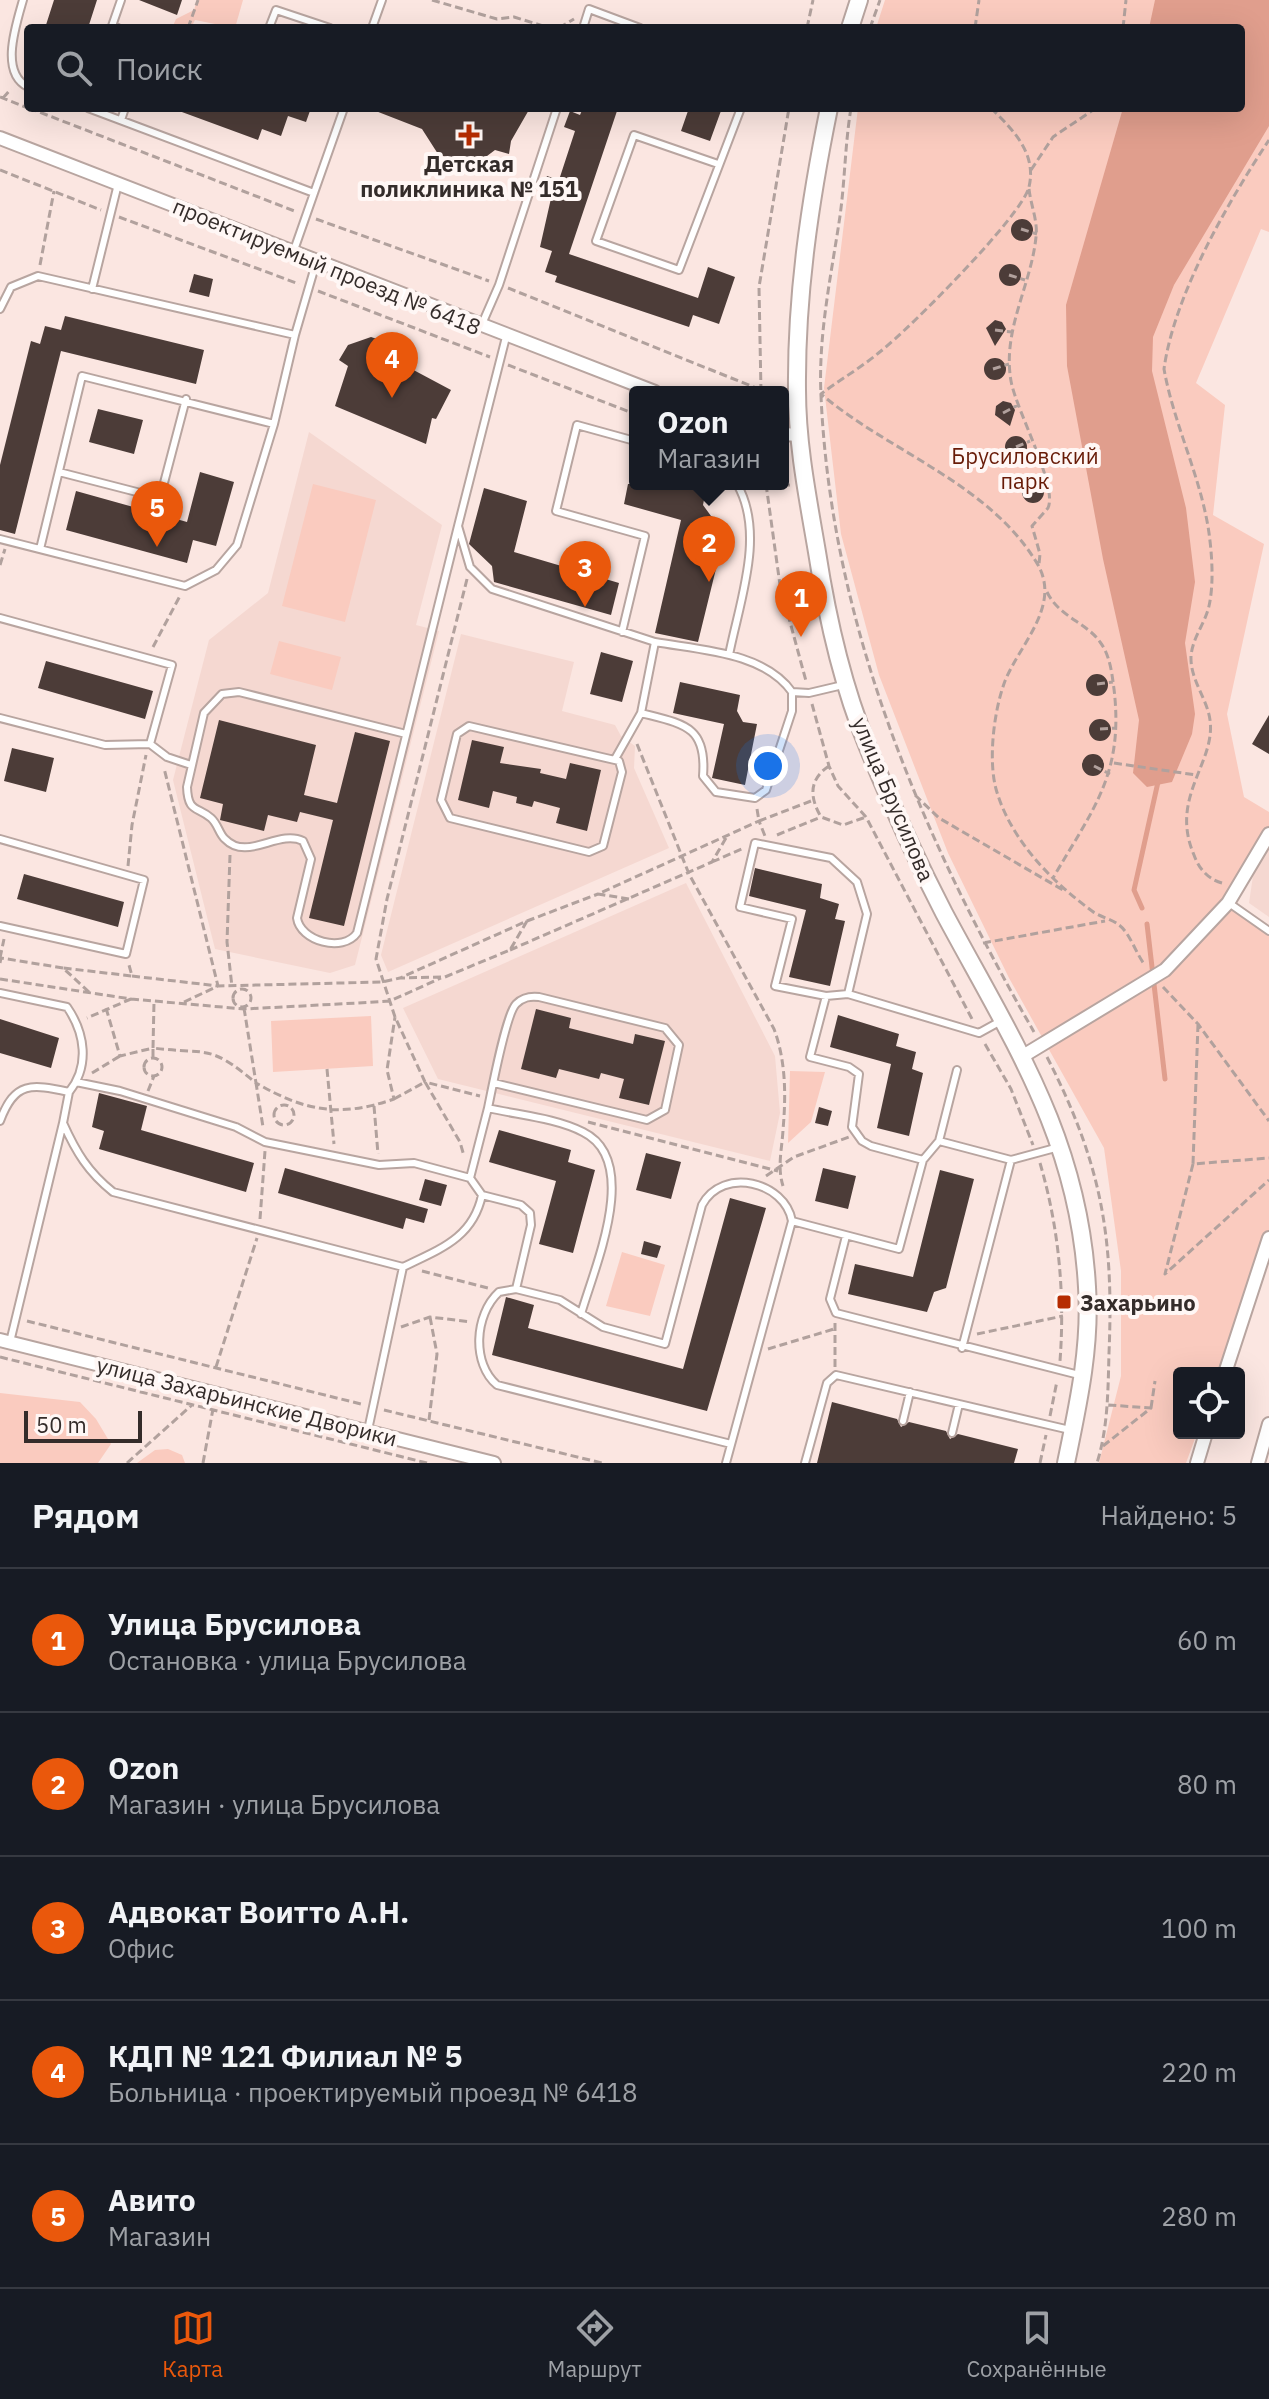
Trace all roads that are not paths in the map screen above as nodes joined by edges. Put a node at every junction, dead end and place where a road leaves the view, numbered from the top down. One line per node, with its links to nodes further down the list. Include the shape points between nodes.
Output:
1 (23, 0): 12 (lane, via 6,56 8,73)
2 (121, 0): 5 (lane)
3 (382, 0): 8 (lane)
4 (859, 0): 11 (street)
5 (113, 24)
6 (271, 24): 7 (lane, via 276,10)
7 (318, 24)
8 (373, 24)
9 (584, 24): 10 (lane, via 589,9)
10 (629, 24)
11 (851, 24)
12 (24, 86)
13 (99, 112): 19 (lane)
14 (124, 112): 19 (lane)
15 (343, 112): 23 (lane)
16 (556, 112): 28 (lane)
17 (739, 112): 21 (lane)
18 (828, 112): 34 (street, улица Брусилова, via 806,231)
19 (121, 120): 23 (lane)
20 (0, 138): 22 (street, проектируемый проезд № 6418)
21 (718, 164): 21 (lane, via 679,270 596,241 634,135)
22 (119, 183): 24 (street, проектируемый проезд № 6418); 26 (lane)
23 (314, 193): 24 (lane)
24 (293, 253): 25 (street, проектируемый проезд № 6418)
25 (316, 263): 28 (street, проектируемый проезд № 6418); 29 (lane)
26 (92, 289): 27 (lane, via 38,276 11,287); 29 (lane)
27 (0, 309)
28 (481, 326): 30 (street, проектируемый проезд № 6418)
29 (295, 335): 33 (lane)
30 (506, 337): 31 (street, проектируемый проезд № 6418); 38 (lane)
31 (639, 386)
32 (186, 399): 33 (lane); 36 (lane, via 82,376); 36 (lane, via 160,498)
33 (274, 424): 40 (lane, via 237,545 216,570 185,586)
34 (791, 434): 45 (street, улица Брусилова)
35 (629, 439): 42 (lane, via 577,425 556,511 645,536)
36 (59, 472): 40 (lane)
37 (740, 490): 44 (lane, via 751,544)
38 (458, 526): 42 (lane, via 470,567 492,589); 49 (lane)
39 (4, 540): 40 (lane)
40 (40, 549)
41 (0, 618): 50 (lane, via 172,665)
42 (622, 632): 43 (lane)
43 (655, 642): 44 (lane); 47 (lane)
44 (729, 655): 46 (lane, via 781,676)
45 (847, 685): 46 (lane); 61 (street, улица Брусилова, via 866,743 921,869)
46 (792, 692): 47 (lane, via 792,711 766,790 755,798 716,792 703,776 705,755 699,737 679,722)
47 (641, 713): 51 (lane)
48 (0, 718): 50 (lane, via 105,745)
49 (406, 734): 52 (lane, via 230,692 208,705); 52 (lane, via 357,933 338,944 310,936 298,926 311,859 303,841 287,837 249,847 230,843 213,820 189,802)
50 (150, 744): 52 (lane)
51 (615, 759): 51 (lane, via 464,727 457,734 443,807 454,821 593,852 603,846 622,772)
52 (191, 765)
53 (1269, 834): 55 (street)
54 (0, 839): 56 (lane, via 144,880 126,954)
55 (1228, 903): 57 (lane); 62 (street, via 1165,970)
56 (3, 927)
57 (1269, 931)
58 (0, 993): 64 (lane, via 67,1007 78,1023 83,1053)
59 (848, 994): 60 (lane); 60 (lane, via 867,914 857,882 831,858 755,843 740,907 792,919 775,986); 61 (lane, via 979,1033)
60 (826, 996): 72 (lane, via 810,1057 859,1074 852,1118 856,1134 871,1146)
61 (1004, 1020): 62 (street, улица Брусилова)
62 (1023, 1056): 71 (street, улица Брусилова)
63 (957, 1070): 70 (lane)
64 (76, 1082): 66 (lane); 74 (lane, via 145,1098 236,1127 265,1142 379,1165 414,1163)
65 (494, 1083): 65 (lane, via 654,1119 665,1110 679,1045 665,1028 530,996 512,1008); 67 (lane)
66 (69, 1092): 68 (lane, via 33,1086 16,1091); 69 (lane)
67 (488, 1108): 74 (lane); 81 (lane, via 586,1133 607,1158 614,1196)
68 (0, 1121)
69 (63, 1123): 79 (lane, via 78,1156 113,1192); 82 (lane, via 17,1319)
70 (939, 1141): 72 (lane); 73 (lane)
71 (1062, 1145): 73 (lane); 85 (street, улица Брусилова, via 1084,1245 1088,1303)
72 (923, 1160): 77 (lane, via 899,1249)
73 (1011, 1160): 83 (lane)
74 (470, 1178): 75 (lane)
75 (482, 1195): 79 (lane, via 478,1216 468,1229); 80 (lane, via 521,1205 530,1213)
76 (792, 1221): 77 (lane); 81 (lane, via 782,1197 748,1185 721,1183 702,1205 665,1344 603,1327); 94 (lane)
77 (846, 1236): 83 (lane, via 830,1299 836,1313)
78 (1269, 1238): 84 (street)
79 (403, 1267): 91 (lane)
80 (516, 1289): 81 (lane, via 560,1300); 94 (lane, via 499,1292 483,1325 480,1364 497,1385)
81 (581, 1314)
82 (5, 1341): 91 (street, улица Захарьинские Дворики)
83 (962, 1348): 85 (lane)
84 (1227, 1367)
85 (1083, 1377): 90 (street, улица Брусилова)
86 (910, 1392): 87 (lane); 88 (lane); 97 (lane, via 836,1375 827,1383)
87 (959, 1404): 90 (lane); 92 (lane)
88 (903, 1421)
89 (1269, 1424): 100 (street)
90 (1073, 1431): 98 (street, улица Брусилова)
91 (368, 1432): 95 (street, улица Захарьинские Дворики)
92 (952, 1433)
93 (1204, 1439): 99 (street)
94 (731, 1444): 96 (lane)
95 (494, 1463)
96 (726, 1463)
97 (805, 1463)
98 (1066, 1463)
99 (1197, 1463)
100 (1258, 1463)

